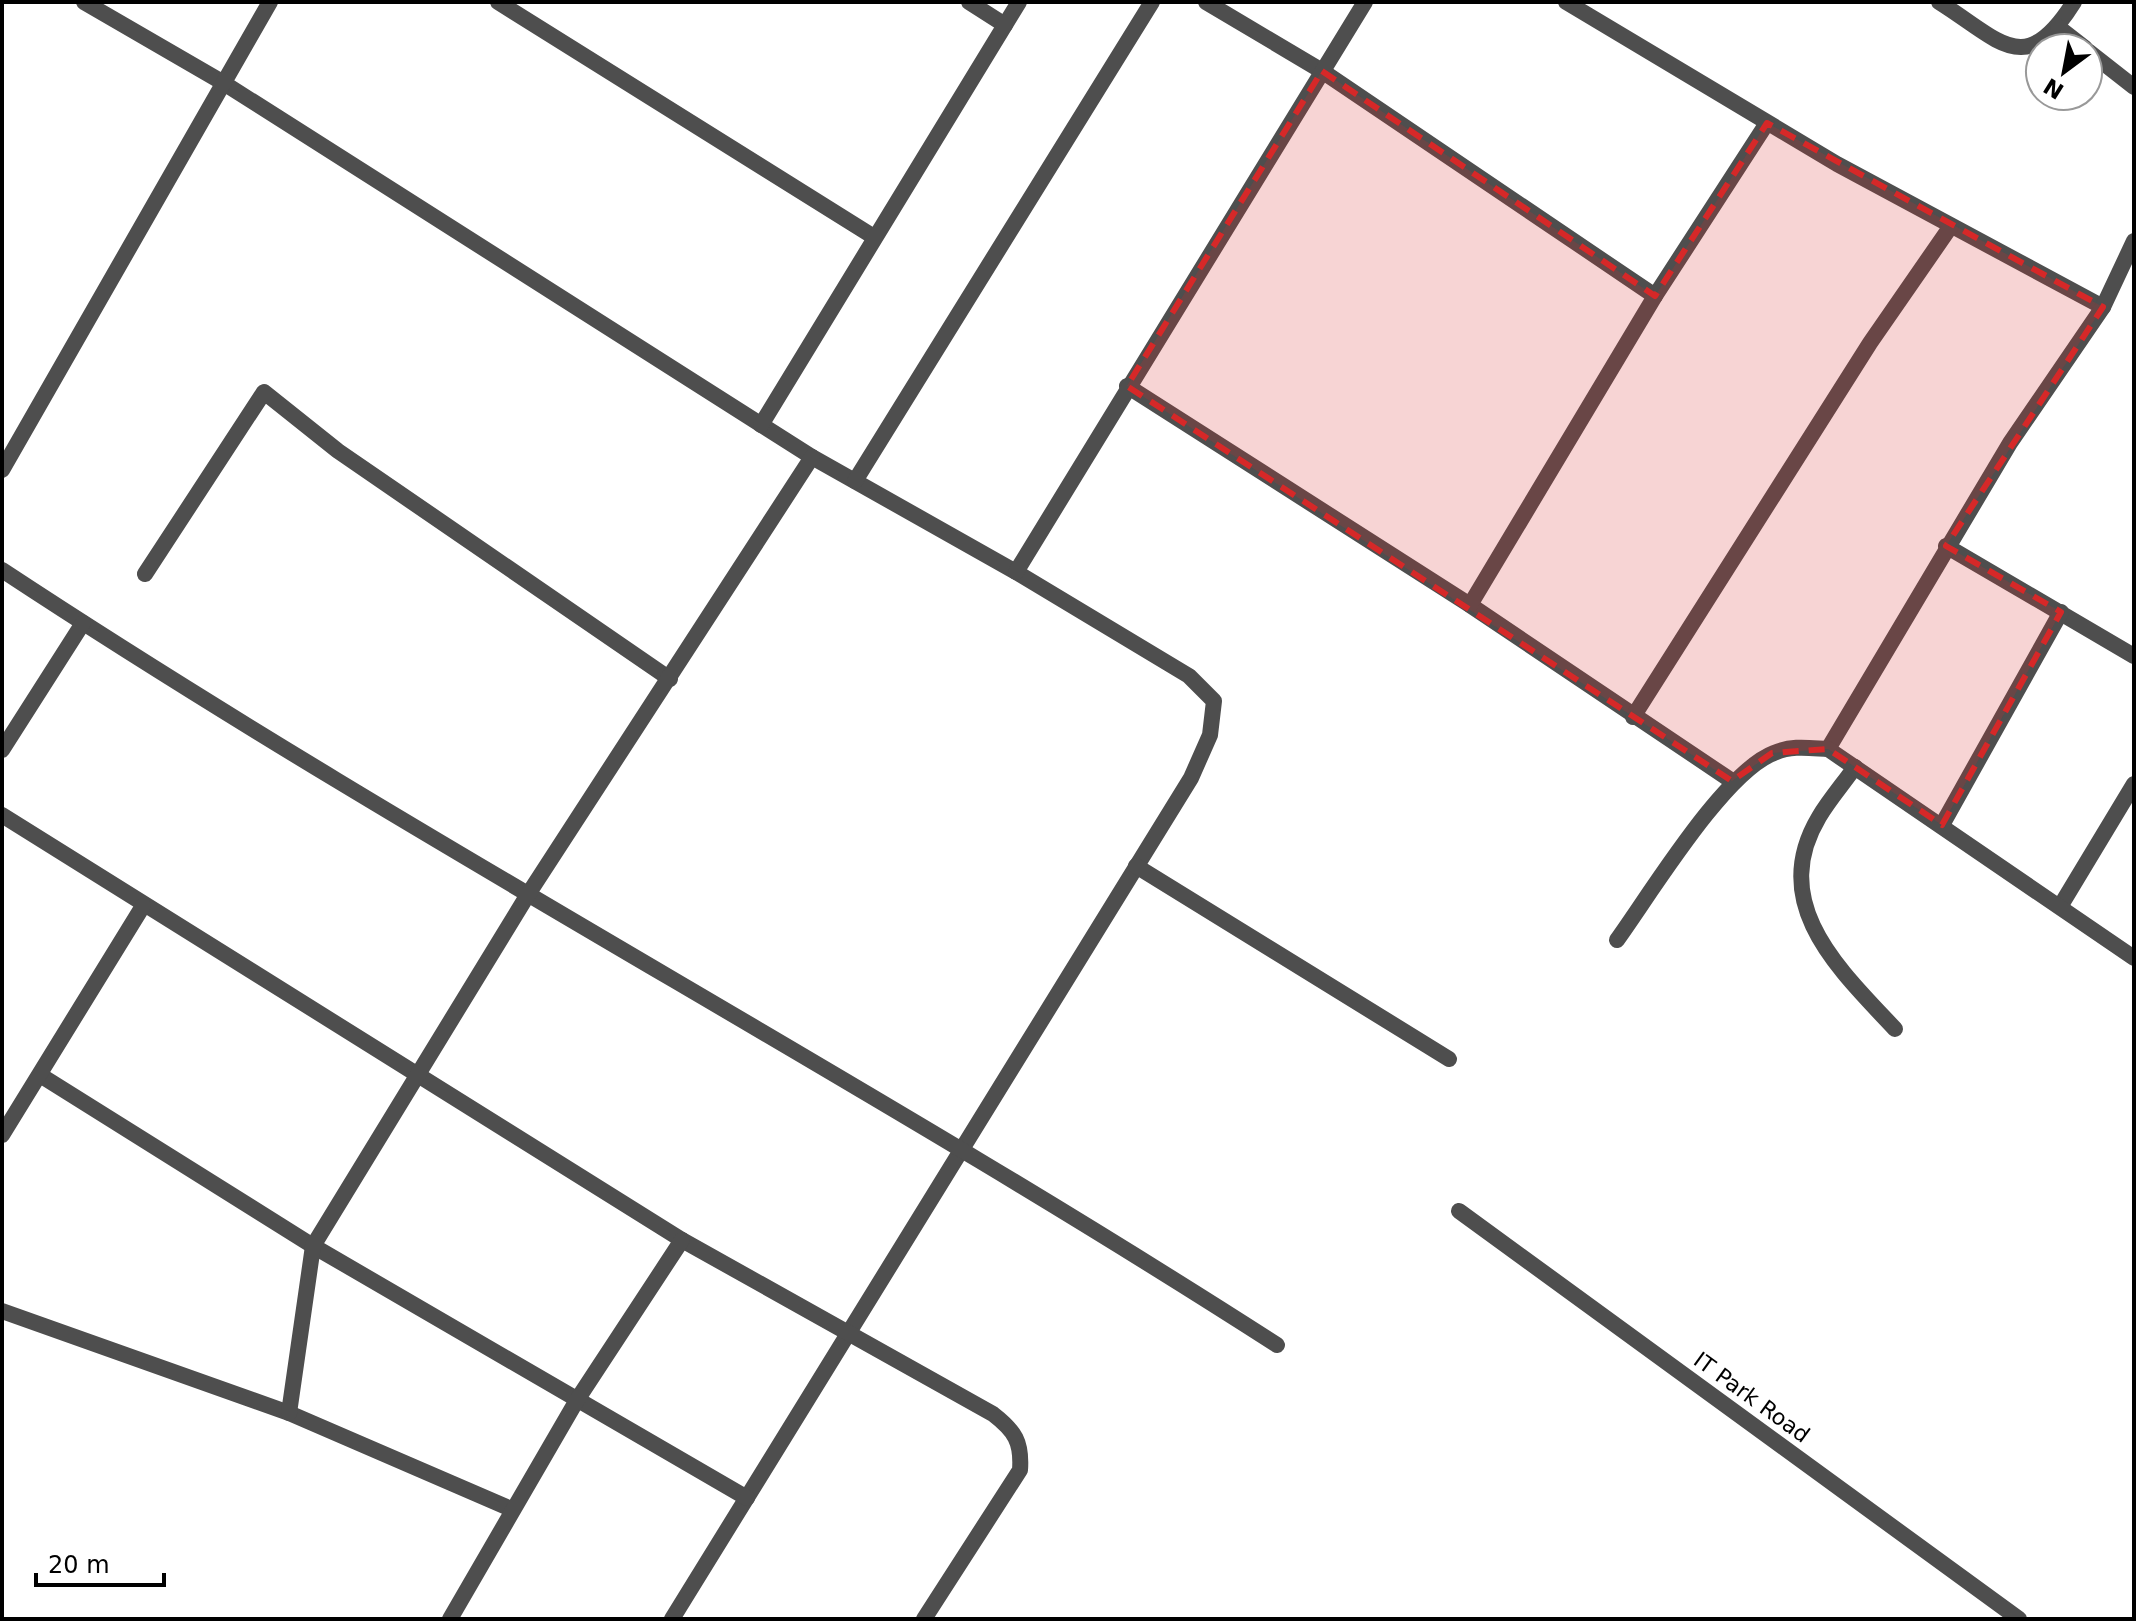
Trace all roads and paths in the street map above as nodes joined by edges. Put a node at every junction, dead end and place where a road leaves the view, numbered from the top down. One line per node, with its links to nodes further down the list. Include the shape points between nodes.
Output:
1 (84, 2): 17 (street)
2 (270, 2): 17 (street)
3 (498, 2): 21 (street)
4 (969, 2): 12 (street)
5 (1019, 2): 12 (street)
6 (1152, 2): 29 (street)
7 (1206, 2): 16 (street)
8 (1365, 2): 16 (street)
9 (1566, 2): 19 (street)
10 (1939, 2): 13 (street, via 2004,43 2027,49 2041,44)
11 (2074, 2): 13 (street)
12 (1005, 25): 21 (street)
13 (2058, 27): 14 (street)
14 (2064, 32)
15 (2104, 63): 18 (street)
16 (1322, 71): 23 (street); 25 (street)
17 (222, 82): 26 (street); 28 (street)
18 (2134, 87)
19 (1767, 123): 20 (street); 23 (street)
20 (1951, 226): 24 (street); 39 (street, via 1870,343)
21 (874, 237): 26 (street)
22 (2134, 241): 24 (street)
23 (1655, 296): 34 (street)
24 (2103, 307): 30 (street)
25 (1127, 386): 32 (street); 34 (street)
26 (761, 425): 27 (street)
27 (812, 457): 29 (street); 38 (street)
28 (2, 470)
29 (855, 481): 32 (street)
30 (1946, 546): 35 (street); 40 (street)
31 (2, 570): 36 (street)
32 (1016, 572): 47 (street, via 1189,676 1214,701 1210,735 1191,778)
33 (145, 574): 38 (street, via 264,392 338,451)
34 (1470, 605): 39 (street)
35 (2061, 612): 37 (street); 46 (street)
36 (83, 623): 41 (street); 48 (street)
37 (2134, 656)
38 (670, 679): 48 (street)
39 (1633, 717): 43 (street)
40 (1828, 749): 42 (street); 43 (street, via 1799,746 1772,753)
41 (2, 750)
42 (1855, 767): 46 (street); 53 (street, via 1818,818 1802,856 1803,904 1816,936)
43 (1732, 781): 51 (street)
44 (2134, 784): 49 (street)
45 (2, 815): 50 (street)
46 (1942, 825): 49 (street)
47 (1136, 866): 54 (street); 58 (street)
48 (527, 896): 56 (street); 58 (street)
49 (2061, 905): 52 (street)
50 (143, 906): 55 (street); 56 (street)
51 (1617, 940)
52 (2134, 958)
53 (1895, 1029)
54 (1449, 1059)
55 (40, 1075): 57 (street); 61 (street)
56 (416, 1076): 60 (street); 61 (street)
57 (2, 1135)
58 (965, 1150): 63 (street); 64 (street)
59 (1459, 1211): 72 (street, IT Park Road)
60 (682, 1240): 63 (street); 65 (street)
61 (313, 1246): 65 (street); 66 (street)
62 (2, 1311): 66 (street)
63 (847, 1334): 67 (street); 71 (street, via 993,1414 1013,1430 1021,1450 1020,1470)
64 (1277, 1345)
65 (577, 1400): 67 (street); 68 (street)
66 (289, 1413): 68 (street)
67 (747, 1498): 70 (street)
68 (511, 1509): 69 (street)
69 (450, 1619)
70 (672, 1619)
71 (924, 1619)
72 (2019, 1619)

